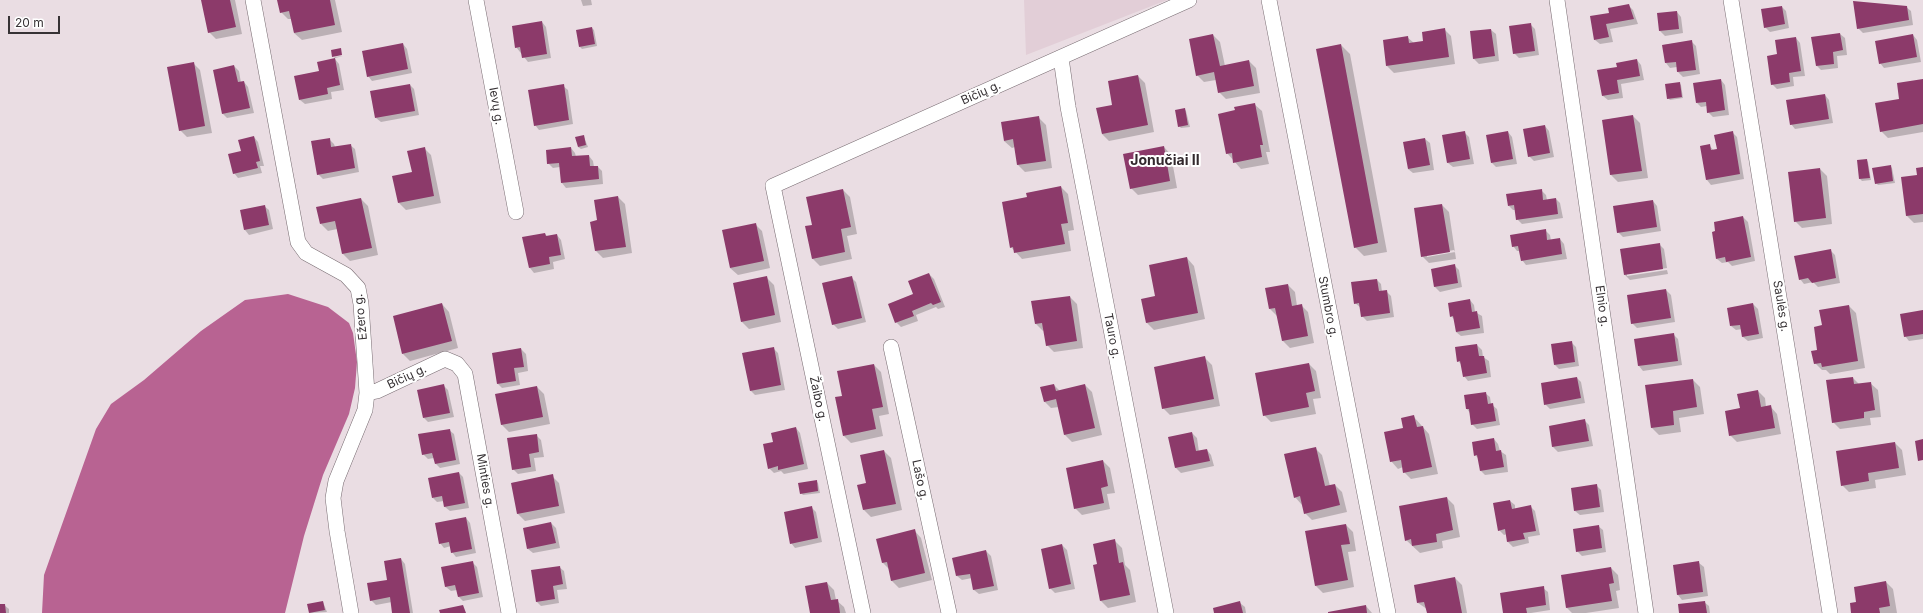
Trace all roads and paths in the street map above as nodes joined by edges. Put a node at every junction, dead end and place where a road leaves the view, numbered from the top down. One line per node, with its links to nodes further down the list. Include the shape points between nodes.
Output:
1 (253, 0): 12 (street, Ežero g., via 298,242 306,253 346,275 358,288)
2 (476, 0): 9 (street, Ievų g.)
3 (1189, 0): 7 (street, Bičių g.)
4 (1269, 0): 18 (street, Stumbro g.)
5 (1557, 0): 19 (street, Elnio g.)
6 (1731, 0): 20 (street, Saulės g.)
7 (1061, 58): 8 (street, Bičių g.); 17 (street, Tauro g., via 1068,107)
8 (773, 186): 15 (street, Žaibo g.)
9 (516, 212)
10 (891, 347): 16 (street, Lašo g.)
11 (445, 359): 12 (street, Bičių g.); 14 (street, Minties g., via 457,364 465,374)
12 (367, 393): 13 (street, Ežero g., via 365,410 336,481 333,498)
13 (351, 613)
14 (509, 613)
15 (863, 613)
16 (949, 613)
17 (1166, 613)
18 (1388, 613)
19 (1646, 613)
20 (1830, 613)

